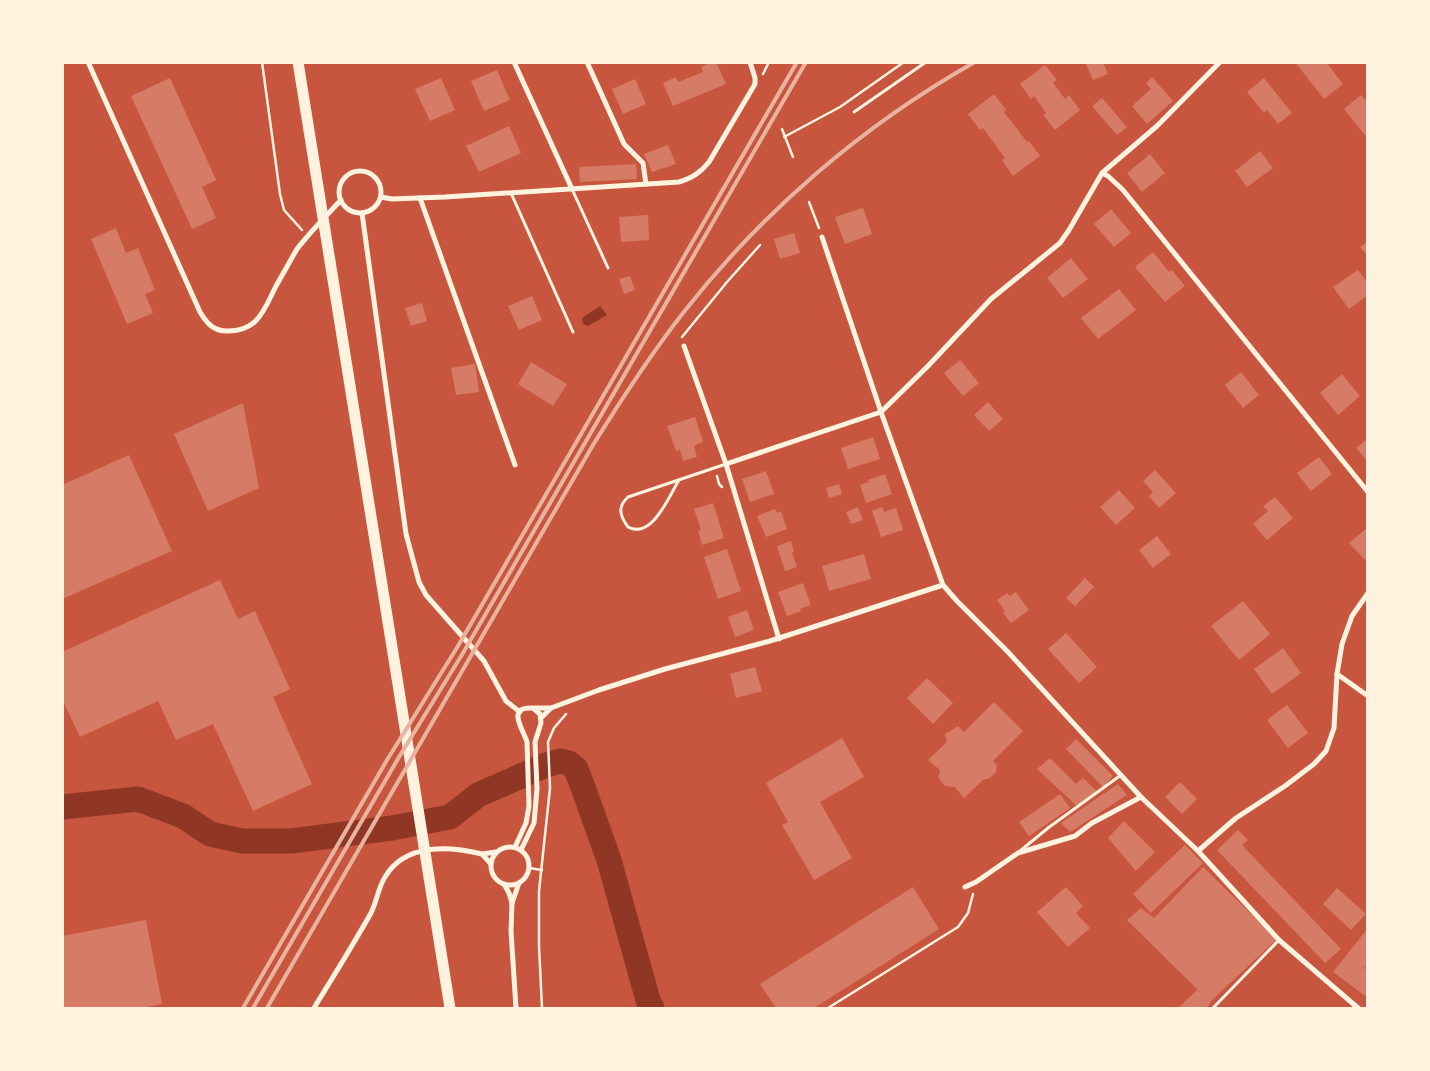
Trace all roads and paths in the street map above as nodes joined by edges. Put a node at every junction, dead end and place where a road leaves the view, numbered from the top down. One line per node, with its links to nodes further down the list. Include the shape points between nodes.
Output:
1 (88, 62): 25 (street, via 200,312 209,325 231,331 254,324)
2 (262, 62): 25 (path, via 284,210)
3 (298, 62): 66 (main road)
4 (514, 62): 18 (street)
5 (587, 62): 17 (street, via 624,144 643,163)
6 (750, 62): 17 (street, via 755,84 701,172 679,182)
7 (769, 62): 11 (path)
8 (904, 62): 14 (path, via 840,108)
9 (926, 62): 12 (lane)
10 (1220, 62): 16 (street, via 1157,126)
11 (762, 75)
12 (854, 112)
13 (782, 129): 14 (path)
14 (784, 136): 15 (path)
15 (793, 157)
16 (1102, 173): 31 (street, via 1060,243 991,300); 36 (street, via 1123,190)
17 (646, 184): 18 (street)
18 (572, 189): 19 (street); 28 (lane)
19 (511, 193): 21 (street); 29 (lane)
20 (381, 197): 21 (street); 22 (street, via 375,177 370,173 355,172 343,180 339,193); 24 (street, via 374,208)
21 (420, 198): 33 (street)
22 (341, 200): 24 (street, via 350,210); 25 (street)
23 (809, 202): 26 (path)
24 (362, 213): 46 (street, via 406,534 419,582 437,610 484,661 506,702)
25 (308, 236)
26 (822, 236): 31 (street)
27 (760, 245): 30 (path, via 681,338)
28 (608, 268)
29 (572, 332)
30 (684, 346): 32 (street)
31 (881, 412): 32 (street); 38 (street)
32 (726, 464): 34 (lane); 40 (street)
33 (515, 465)
34 (714, 468): 35 (lane); 37 (path)
35 (679, 480): 35 (lane, via 628,497 620,510 628,527 641,530 648,527)
36 (1368, 492)
37 (725, 496)
38 (943, 585): 40 (street); 48 (street)
39 (1368, 594): 41 (street, via 1352,616 1342,644)
40 (779, 638): 44 (street, via 665,669)
41 (1337, 674): 42 (street); 52 (street, via 1334,728 1326,751 1314,764 1236,818)
42 (1368, 696)
43 (533, 708): 44 (street); 46 (street); 47 (street)
44 (551, 708): 47 (street)
45 (572, 710): 58 (path, via 560,719 548,742 550,788)
46 (520, 712): 50 (street, via 517,722 527,742 529,806 526,823)
47 (542, 717): 51 (street, via 535,742 537,789 534,823)
48 (1121, 775): 49 (street); 54 (lane)
49 (1141, 796): 52 (street); 54 (street, via 1075,836)
50 (514, 847): 51 (street); 53 (street, via 508,846)
51 (521, 850): 57 (street, via 528,858)
52 (1198, 850): 64 (street)
53 (496, 852): 55 (street); 56 (street)
54 (1018, 853): 60 (street)
55 (482, 854): 56 (street); 65 (street, via 432,849 414,853 396,864 385,876 372,911)
56 (491, 864): 61 (street, via 494,876)
57 (529, 868): 58 (path); 59 (street)
58 (542, 870): 68 (path, via 539,946)
59 (519, 882): 61 (street); 63 (street)
60 (976, 882): 62 (street); 69 (path, via 968,913 958,927)
61 (504, 884): 63 (street)
62 (965, 887)
63 (512, 903): 67 (street)
64 (1279, 940): 70 (lane); 71 (street)
65 (314, 1008)
66 (450, 1008)
67 (516, 1008)
68 (542, 1008)
69 (828, 1008)
70 (1213, 1008)
71 (1358, 1008)

